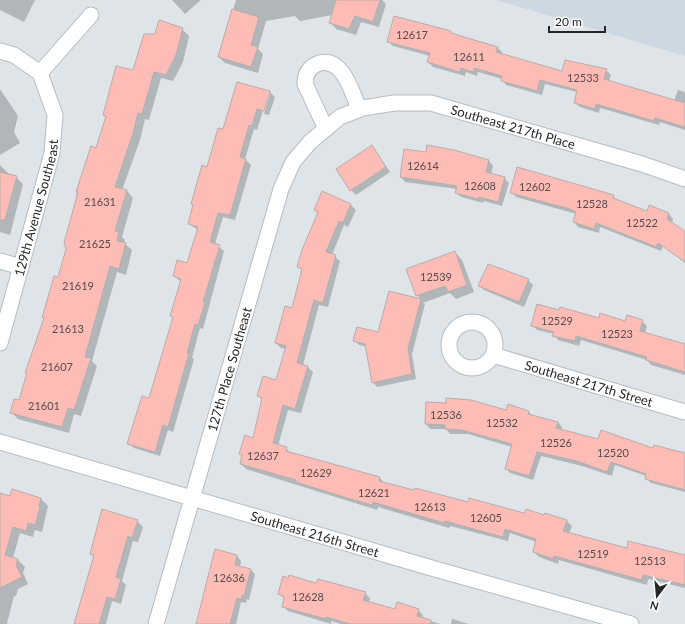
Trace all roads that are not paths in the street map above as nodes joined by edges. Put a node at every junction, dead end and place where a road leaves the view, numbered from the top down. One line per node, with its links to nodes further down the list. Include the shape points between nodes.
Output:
1 (91, 15): 3 (street)
2 (0, 51): 3 (street, via 14,55)
3 (40, 73): 9 (street, 129th Avenue Southeast, via 55,115 52,153)
4 (359, 109): 5 (street, Southeast 217th Place); 6 (street, via 338,67 323,62 315,65 305,77 305,84); 7 (street, Southeast 217th Place, via 394,103 431,103 642,164)
5 (340, 117): 6 (street, 127th Place Southeast)
6 (326, 129): 14 (street, 127th Place Southeast, via 310,142 293,162 281,190)
7 (685, 179)
8 (0, 261): 9 (street)
9 (21, 266): 10 (street, 129th Avenue Southeast)
10 (0, 343)
11 (492, 355): 12 (street, Southeast 217th Street)
12 (685, 412)
13 (0, 442): 14 (street, Southeast 216th Street)
14 (192, 498): 15 (street, 127th Place Southeast); 16 (street, Southeast 216th Street)
15 (156, 624)
16 (631, 624)

